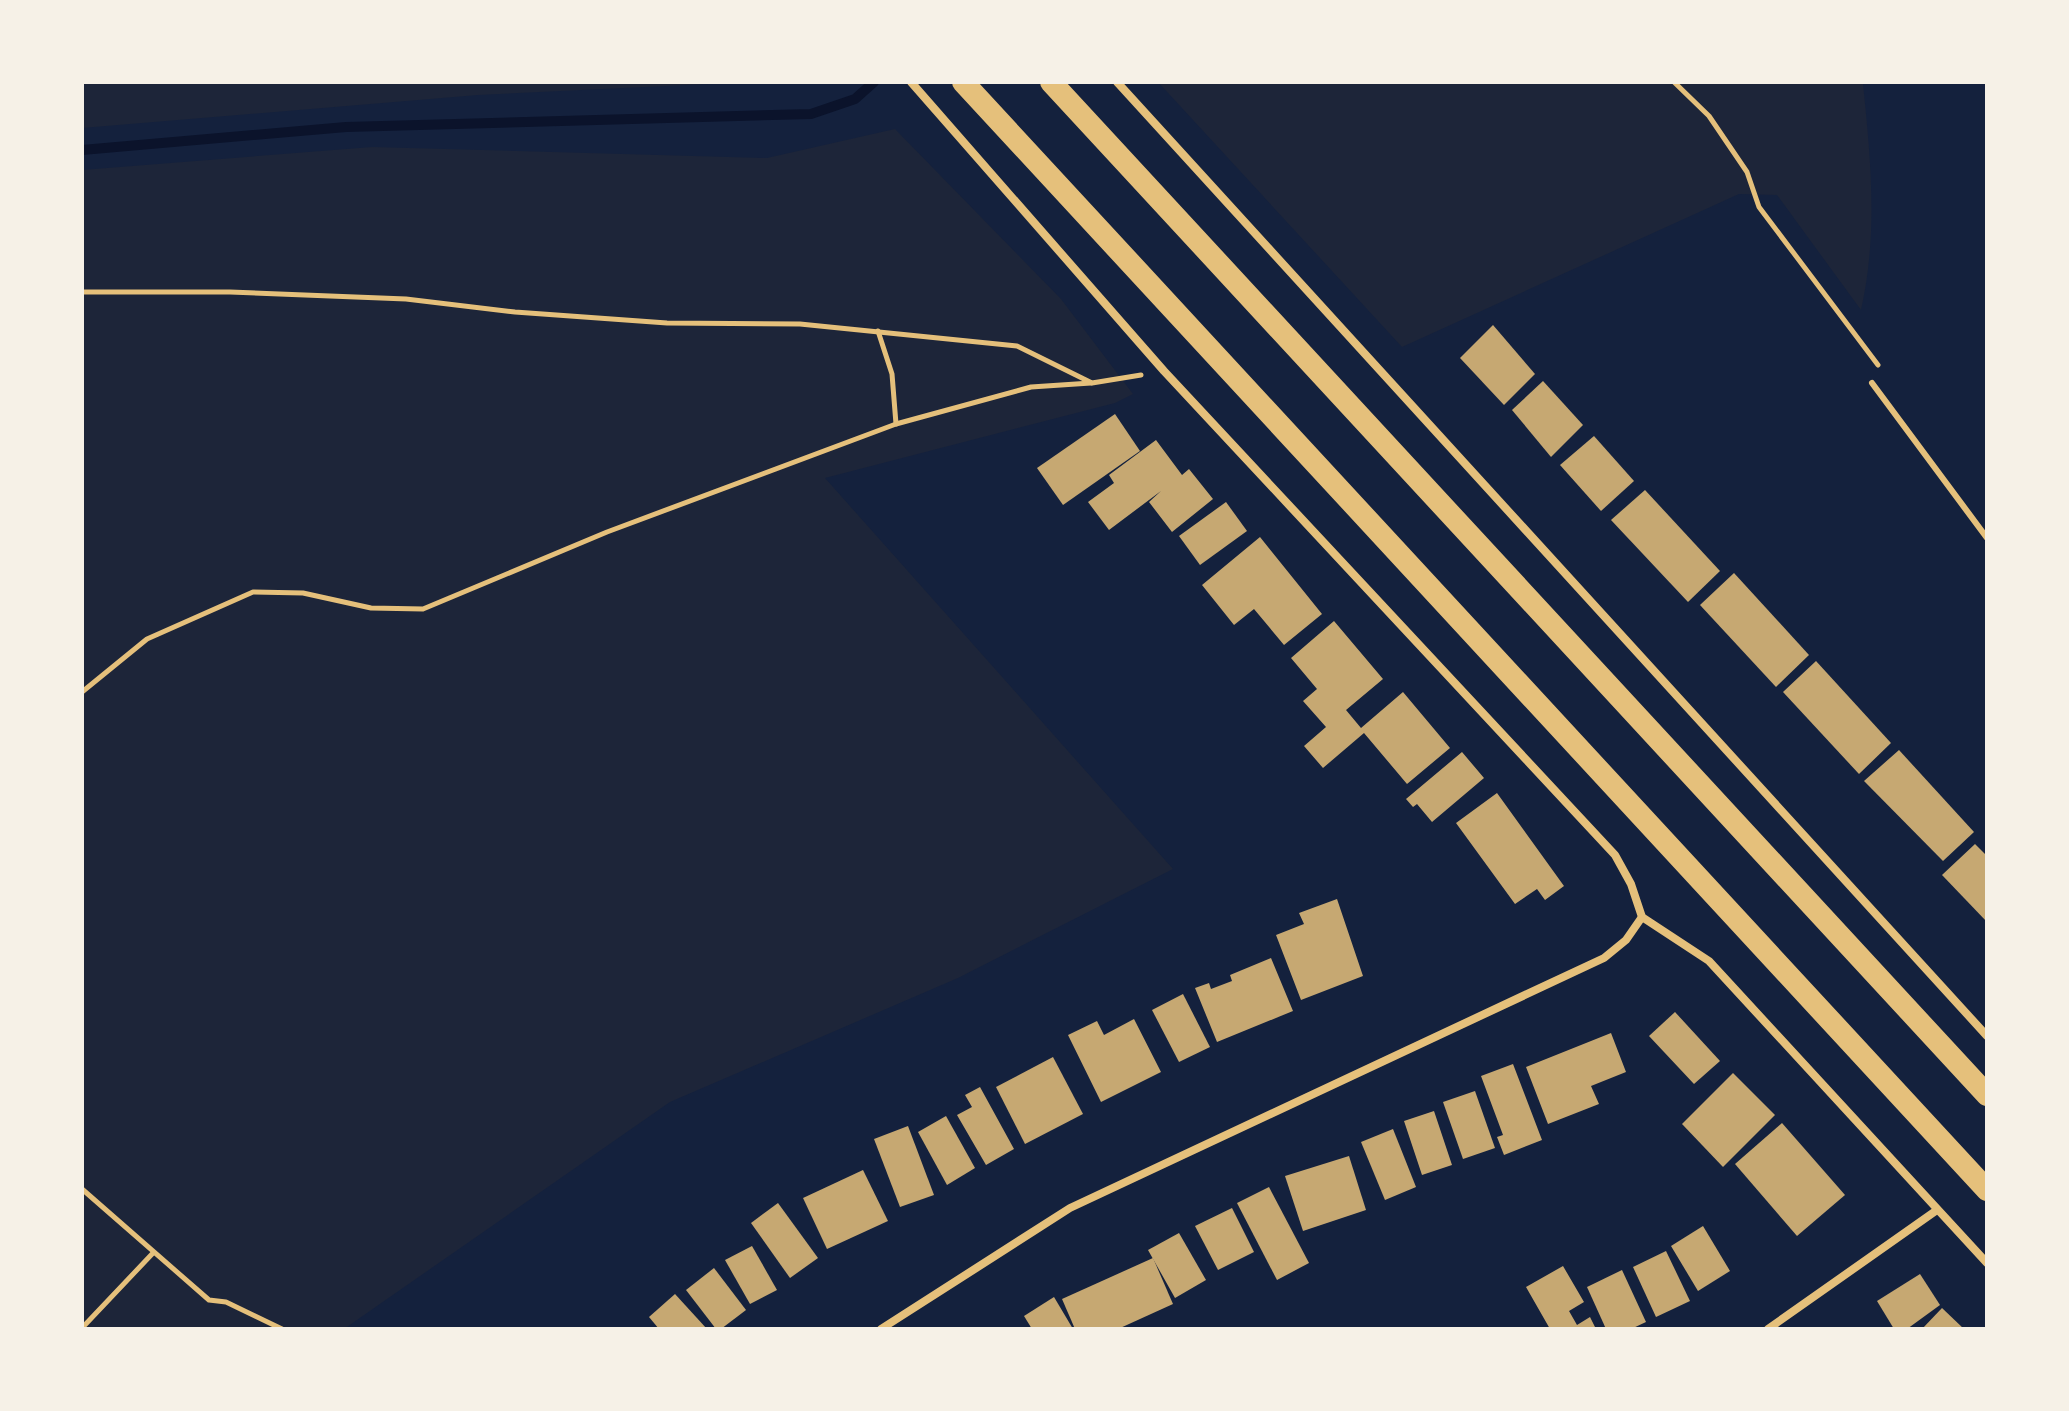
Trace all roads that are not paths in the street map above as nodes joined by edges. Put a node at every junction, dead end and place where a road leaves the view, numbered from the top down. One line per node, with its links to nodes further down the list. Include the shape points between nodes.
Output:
1 (911, 82): 7 (street, via 1164,371 1615,855)
2 (963, 82): 10 (highway)
3 (1051, 82): 9 (highway)
4 (1117, 82): 8 (street)
5 (1872, 383): 6 (lane)
6 (1987, 538)
7 (1642, 917): 11 (street, via 1709,961); 13 (street, via 1604,958 1070,1208)
8 (1987, 1036)
9 (1987, 1095)
10 (1987, 1190)
11 (1937, 1210): 12 (street); 14 (street)
12 (1987, 1263)
13 (881, 1329)
14 (1768, 1329)

